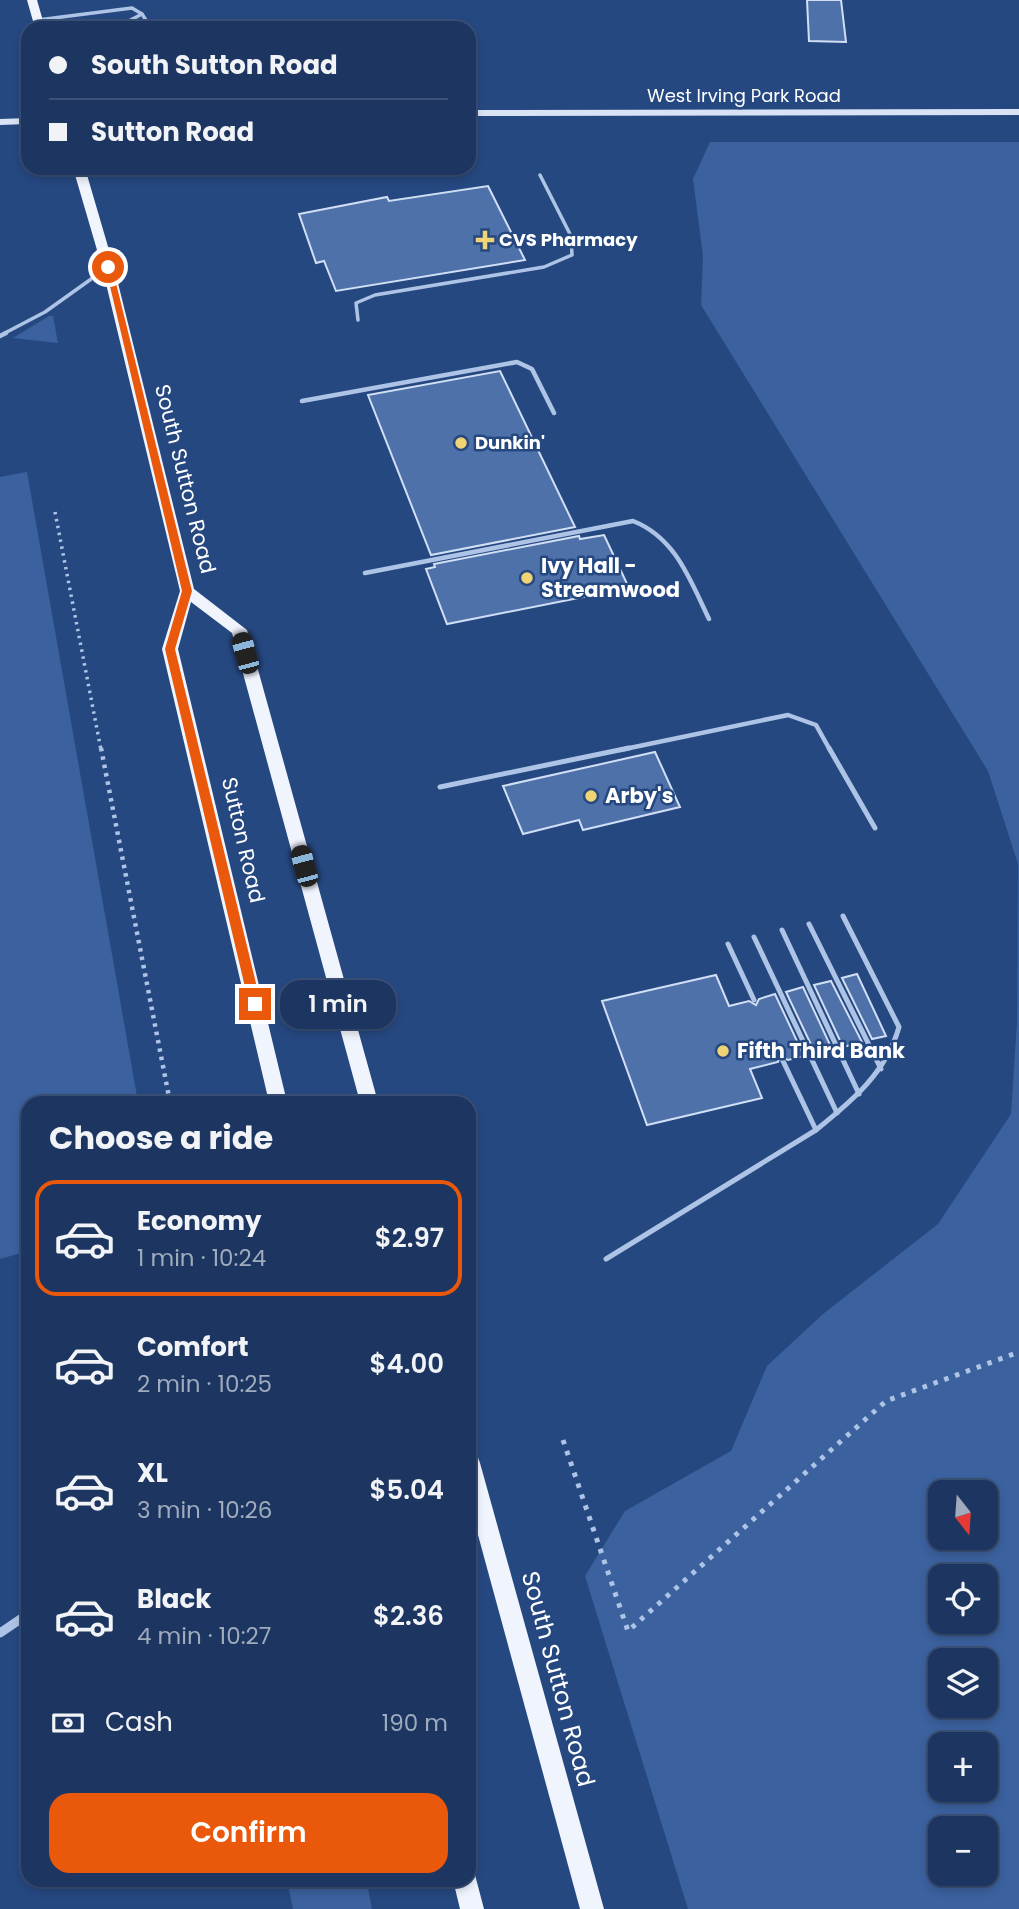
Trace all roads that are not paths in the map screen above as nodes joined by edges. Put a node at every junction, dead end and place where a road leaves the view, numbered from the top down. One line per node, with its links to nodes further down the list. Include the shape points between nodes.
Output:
1 (32, 0): 3 (main road)
2 (142, 14): 4 (lane, via 132,8); 5 (lane); 6 (lane)
3 (38, 21)
4 (56, 21)
5 (129, 21)
6 (146, 21)
7 (1019, 112): 8 (main road, West Irving Park Road)
8 (476, 113)
9 (21, 121): 10 (main road)
10 (0, 122)
11 (540, 174): 14 (lane, via 571,236 572,255 544,267 375,295 356,303)
12 (81, 175): 13 (main road, South Sutton Road)
13 (108, 267): 15 (lane, via 45,312); 19 (main road, South Sutton Road)
14 (358, 320)
15 (0, 336)
16 (302, 401): 17 (lane, via 517,362 532,369)
17 (554, 413)
18 (365, 573): 20 (lane, via 633,521 651,526 666,538)
19 (187, 591): 32 (main road, Sutton Road, via 170,649); 33 (main road, South Sutton Road, via 239,630)
20 (709, 619)
21 (439, 787): 22 (lane, via 788,715 816,725)
22 (875, 828)
23 (843, 916): 30 (lane, via 899,1027 896,1047)
24 (809, 924): 30 (lane)
25 (782, 930): 31 (lane)
26 (754, 937): 34 (lane)
27 (728, 944): 28 (lane)
28 (754, 1000)
29 (783, 1061): 35 (lane)
30 (881, 1069): 31 (lane)
31 (859, 1094): 34 (lane)
32 (277, 1096)
33 (367, 1096)
34 (837, 1113): 35 (lane)
35 (816, 1130): 36 (lane)
36 (606, 1259)
37 (476, 1493): 42 (main road, South Sutton Road)
38 (21, 1619): 39 (street)
39 (0, 1633)
40 (467, 1887): 41 (main road)
41 (472, 1909)
42 (592, 1909)

